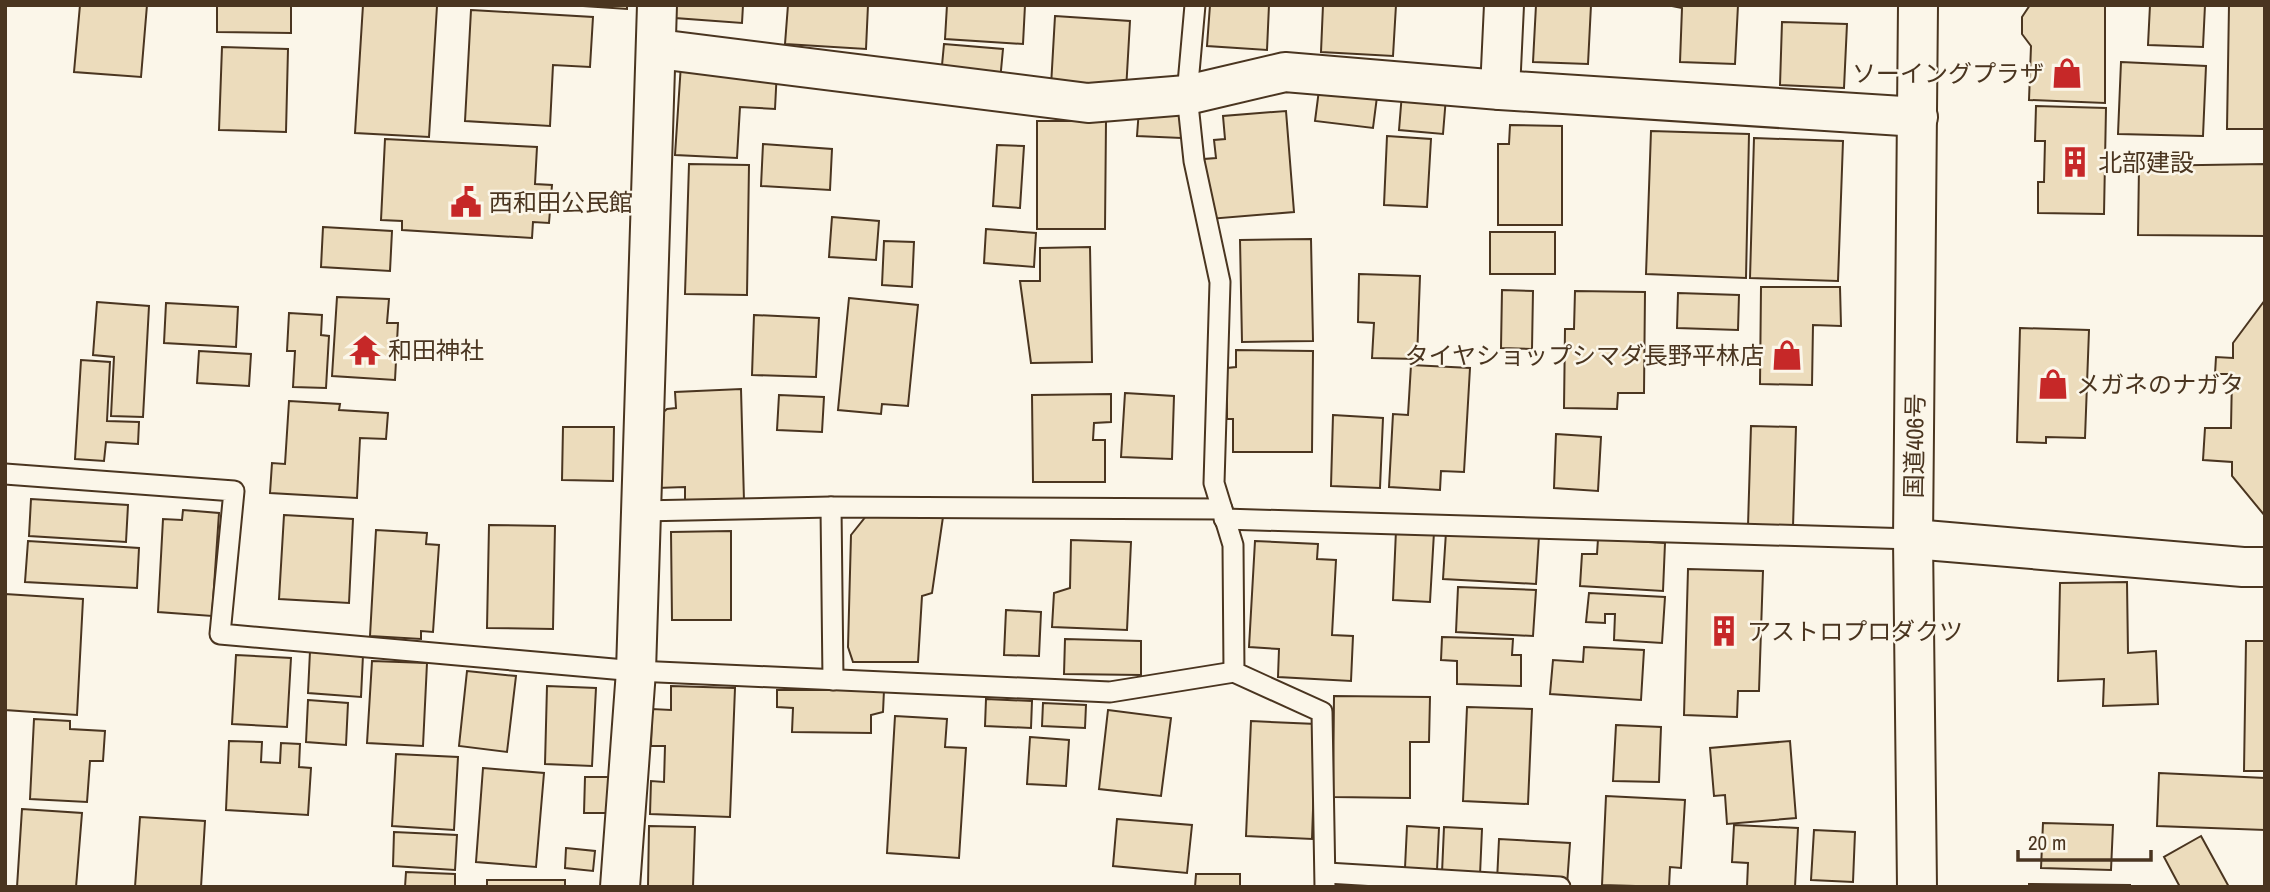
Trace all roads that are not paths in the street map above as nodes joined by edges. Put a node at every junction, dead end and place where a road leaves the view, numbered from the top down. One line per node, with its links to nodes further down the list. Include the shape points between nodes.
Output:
1 (657, 5): 5 (main road)
2 (1195, 5): 7 (lane)
3 (1504, 5): 6 (main road)
4 (1918, 5): 8 (main road, 国道406号)
5 (658, 49): 7 (main road, via 1088,103); 11 (main road)
6 (1500, 90): 7 (main road, via 1285,72); 8 (main road)
7 (1187, 95): 12 (lane, via 1194,161 1220,282 1214,483)
8 (1918, 117): 13 (main road, 国道406号)
9 (5, 474): 15 (lane, via 234,491 220,634)
10 (831, 507): 11 (lane); 12 (lane); 17 (lane)
11 (640, 511): 15 (main road)
12 (1223, 514): 13 (lane); 16 (lane, via 1233,545)
13 (1913, 539): 14 (main road); 21 (main road, 国道406号)
14 (2265, 567)
15 (636, 671): 17 (lane); 19 (main road)
16 (1234, 672): 17 (lane, via 1110,692); 18 (lane, via 1322,712)
17 (833, 680)
18 (1326, 880): 20 (lane)
19 (620, 887)
20 (1560, 887)
21 (1917, 887)

